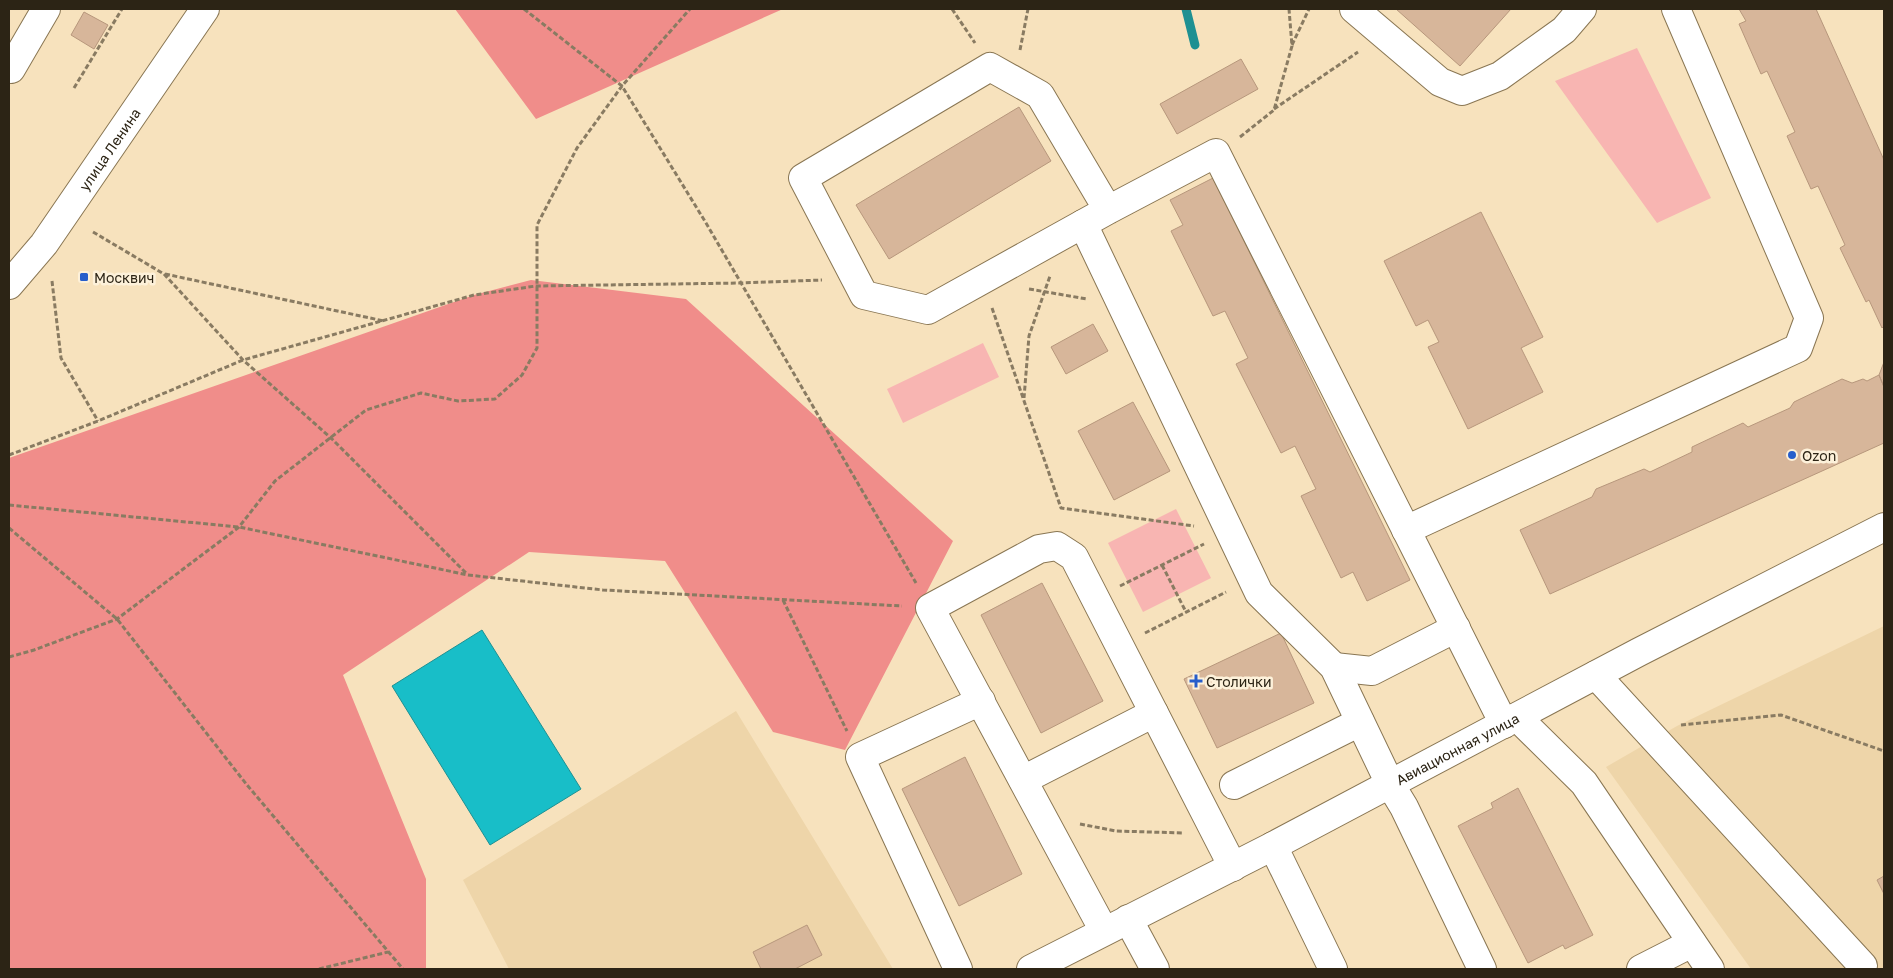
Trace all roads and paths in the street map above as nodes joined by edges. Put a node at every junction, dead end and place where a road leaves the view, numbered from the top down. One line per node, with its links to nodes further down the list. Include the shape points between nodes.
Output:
1 (46, 9): 16 (street)
2 (122, 9): 19 (path)
3 (204, 9): 30 (street, улица Ленина, via 44,244)
4 (524, 9): 18 (path)
5 (690, 9): 18 (path)
6 (952, 9): 15 (path)
7 (1028, 9): 17 (path)
8 (1289, 9): 14 (path)
9 (1309, 9): 14 (path)
10 (1354, 9): 13 (street)
11 (1582, 9): 13 (street, via 1564,30 1500,76 1462,91 1440,82)
12 (1676, 9): 46 (street, via 1809,318 1798,348)
13 (1383, 34): 20 (path)
14 (1292, 46): 20 (path)
15 (990, 67): 17 (street); 26 (street, via 803,178)
16 (11, 69)
17 (1014, 80): 22 (street, via 1040,95)
18 (622, 86): 29 (path); 31 (path, via 577,148 538,225)
19 (74, 88)
20 (1274, 110): 21 (path)
21 (1216, 153): 22 (street); 46 (street)
22 (1108, 210): 23 (street)
23 (1073, 230): 27 (street); 33 (path); 34 (street)
24 (93, 232): 25 (path)
25 (164, 274): 35 (path); 36 (path)
26 (855, 279): 27 (street, via 864,295 928,310); 29 (path)
27 (982, 280): 37 (path)
28 (52, 281): 38 (path, via 61,358)
29 (740, 283): 31 (path); 52 (path)
30 (9, 285)
31 (536, 286): 35 (path, via 474,295); 39 (path, via 537,348 522,375 494,399 458,401 421,393 366,410)
32 (1027, 288): 33 (path)
33 (1045, 292): 34 (path); 37 (path, via 1029,336)
34 (1121, 305): 45 (street)
35 (384, 321): 36 (path)
36 (243, 360): 38 (path); 39 (path)
37 (1024, 401): 45 (path, via 1062,508)
38 (98, 421): 40 (path)
39 (331, 438): 42 (path, via 275,481); 48 (path)
40 (9, 456)
41 (9, 505): 42 (path)
42 (239, 527): 48 (path); 54 (path)
43 (1884, 527): 59 (street, Авиационная улица)
44 (9, 528): 54 (path)
45 (1230, 530): 47 (path); 49 (street)
46 (1406, 530): 55 (street)
47 (1162, 565): 50 (path); 53 (path)
48 (468, 575): 51 (path, via 603,590)
49 (1252, 578): 53 (path); 58 (street, via 1259,593)
50 (1095, 599): 52 (street, via 1074,557 1057,546 1039,549); 56 (street)
51 (782, 600): 52 (path); 66 (path)
52 (930, 608): 60 (street)
53 (1186, 612): 56 (path)
54 (117, 619): 57 (path); 77 (path, via 248,785)
55 (1456, 628): 58 (street, via 1372,671); 62 (street)
56 (1120, 646): 61 (street)
57 (9, 657)
58 (1334, 667): 63 (street)
59 (1596, 675): 62 (street, Авиационная улица); 87 (street, via 1863,966)
60 (981, 701): 66 (street); 67 (street)
61 (1154, 713): 67 (street); 71 (street)
62 (1510, 720): 68 (street, Авиационная улица); 76 (street, via 1584,783)
63 (1360, 722): 68 (street); 69 (street)
64 (1677, 726): 65 (path, via 1781,715)
65 (1884, 751)
66 (860, 757): 80 (street)
67 (1023, 780): 70 (street)
68 (1390, 784): 72 (street, Авиационная улица); 84 (street)
69 (1234, 785)
70 (1043, 817): 71 (path, via 1116,831); 75 (street)
71 (1216, 834): 73 (street)
72 (1273, 846): 73 (street, Авиационная улица); 83 (street)
73 (1233, 867): 74 (street, Авиационная улица)
74 (1128, 919): 75 (street, Авиационная улица); 82 (street)
75 (1104, 931): 81 (street, Авиационная улица)
76 (1692, 943): 85 (street); 86 (street)
77 (388, 952): 78 (path); 79 (path)
78 (319, 969)
79 (402, 969)
80 (958, 969)
81 (1031, 969)
82 (1155, 969)
83 (1333, 969)
84 (1482, 969)
85 (1641, 969)
86 (1710, 969)
87 (1861, 969)

